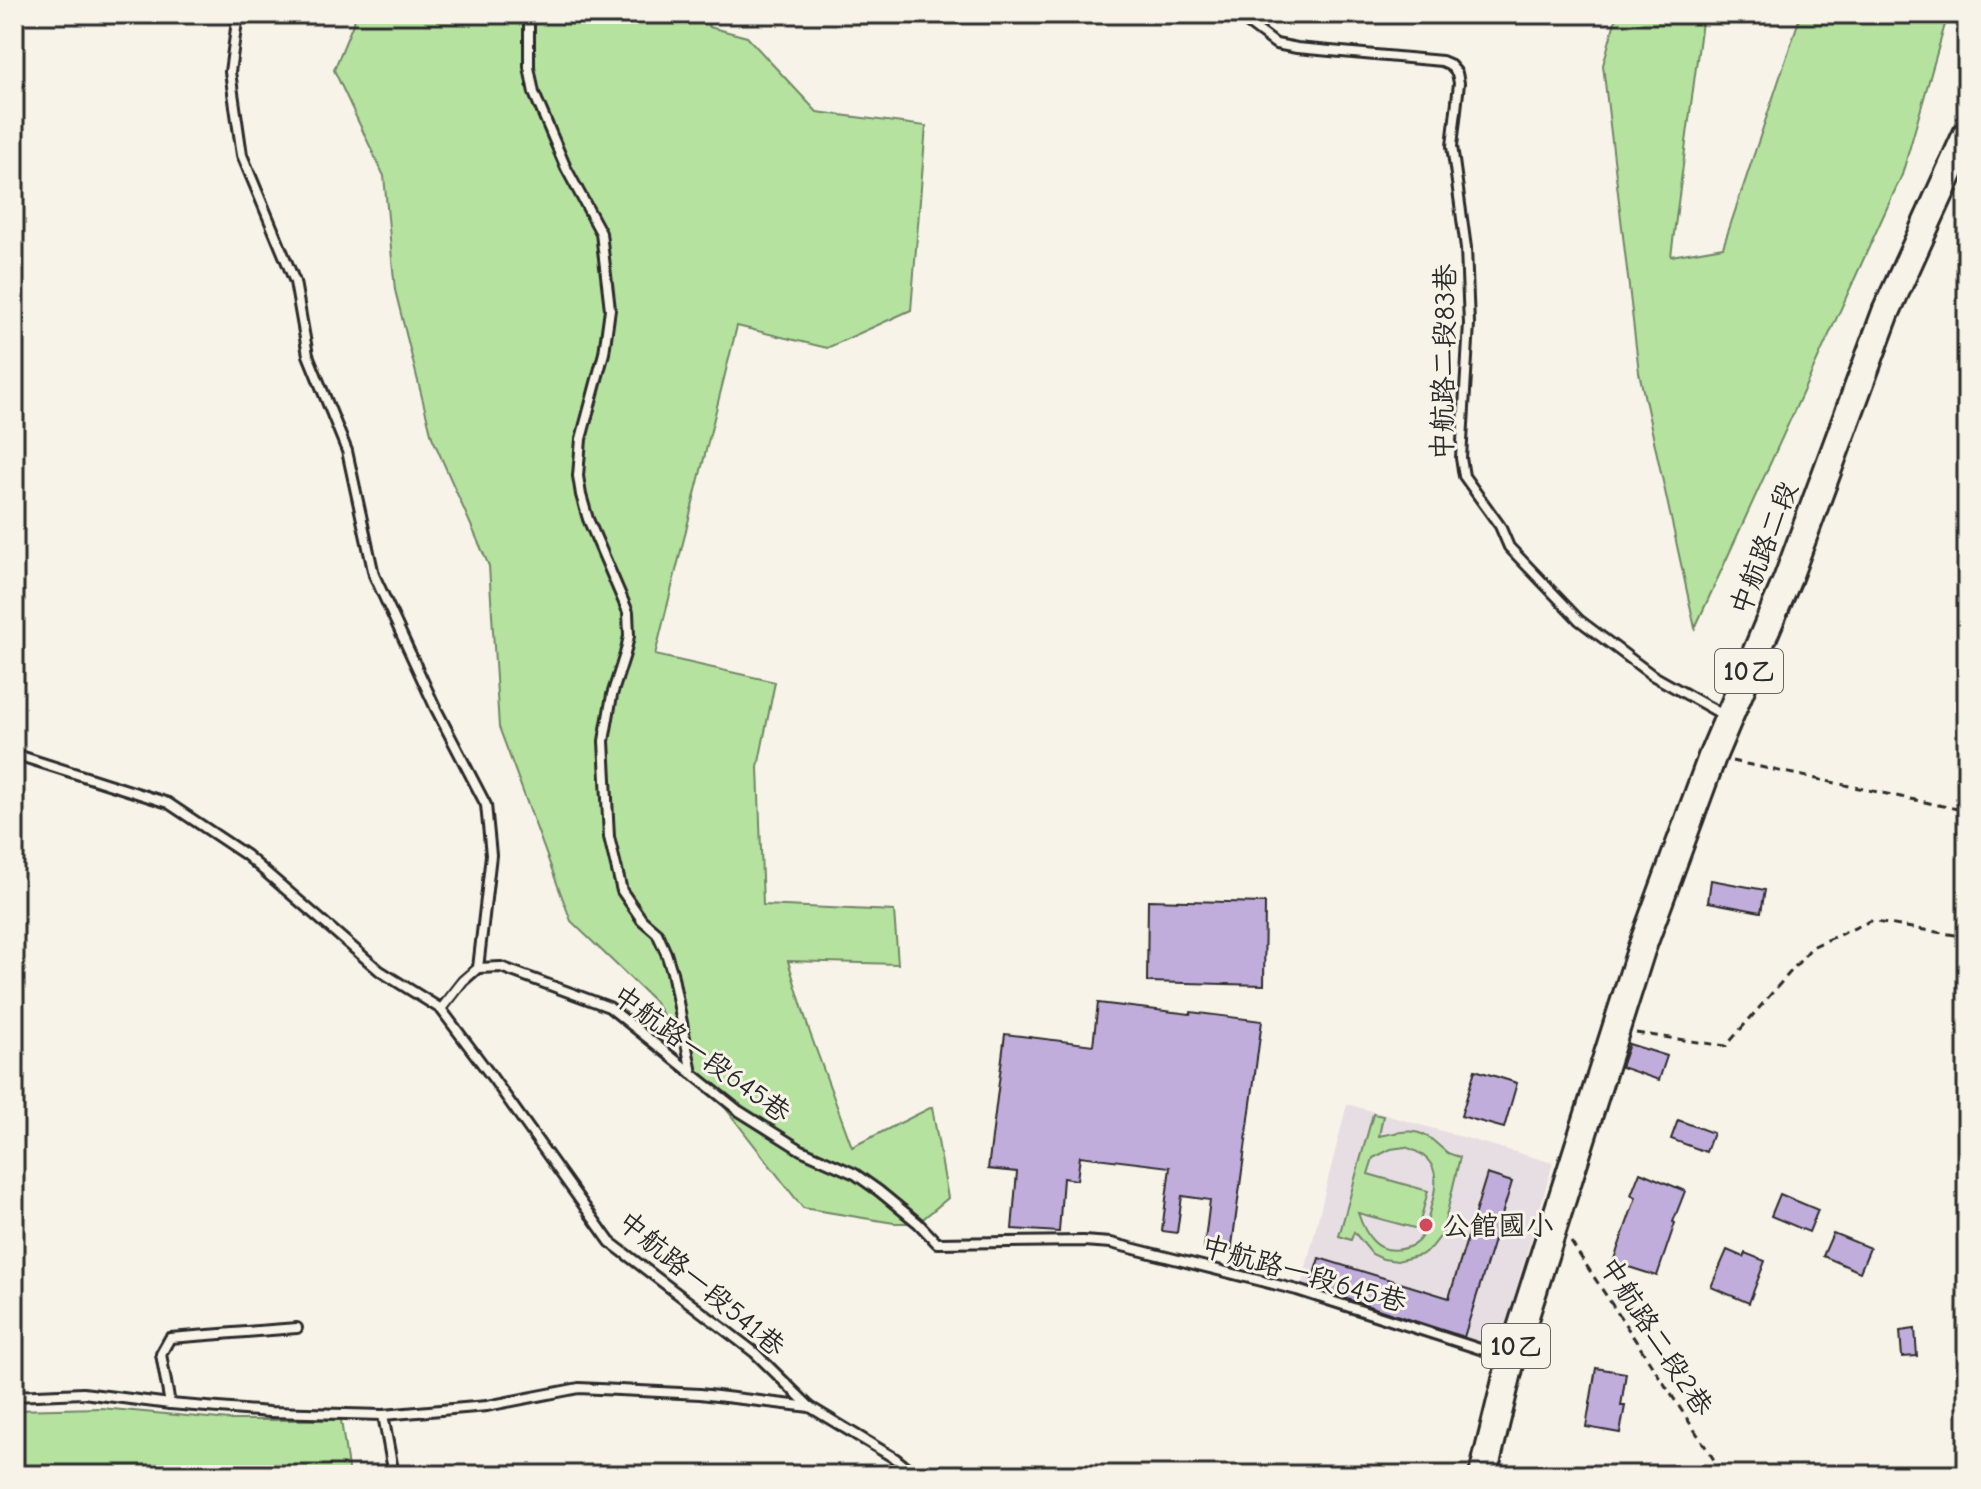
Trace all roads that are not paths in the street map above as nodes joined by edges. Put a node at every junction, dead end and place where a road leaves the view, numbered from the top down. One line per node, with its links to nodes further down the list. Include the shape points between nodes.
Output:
1 (238, 14): 7 (lane, via 230,72 242,155 295,282 308,355 347,451 374,575 486,805 491,855)
2 (529, 14): 9 (lane, via 534,93 601,233 610,309 581,439 578,476 588,519 628,612 629,636 604,741 609,837 622,891 657,933 666,953)
3 (1236, 14): 5 (lane, 中航路二段83巷, via 1276,44 1442,61 1457,73 1452,146 1466,248 1469,324 1464,476 1509,547 1579,620 1652,675)
4 (1967, 134): 5 (main road, 中航路二段 / 10乙, via 1886,312 1787,580)
5 (1729, 719): 11 (main road, 中航路二段 / 10乙, via 1641,950)
6 (14, 754): 8 (lane, via 168,803 246,855 380,971)
7 (478, 968): 8 (lane); 9 (lane, 中航路一段645巷, via 501,967 609,1007)
8 (441, 1009): 14 (lane, 中航路一段541巷, via 610,1242 754,1352)
9 (693, 1074): 11 (lane, 中航路一段645巷, via 801,1150 855,1174 937,1243 1111,1243 1297,1290)
10 (297, 1328): 13 (lane, via 170,1338 161,1354)
11 (1511, 1360): 18 (main road, 10乙)
12 (14, 1396): 13 (lane, via 83,1393)
13 (170, 1404): 15 (lane)
14 (810, 1407): 15 (lane, via 579,1388 487,1406); 17 (lane, 中航路一段541巷)
15 (383, 1415): 16 (lane)
16 (394, 1475)
17 (916, 1475)
18 (1483, 1475)

